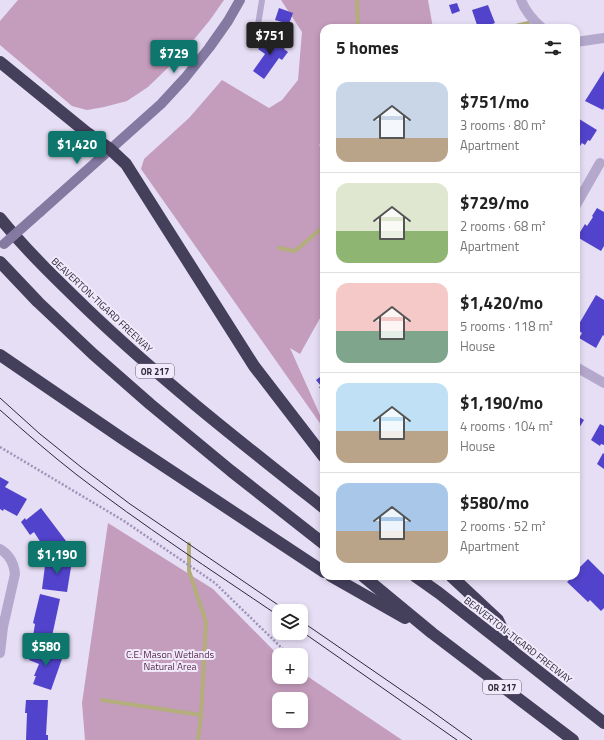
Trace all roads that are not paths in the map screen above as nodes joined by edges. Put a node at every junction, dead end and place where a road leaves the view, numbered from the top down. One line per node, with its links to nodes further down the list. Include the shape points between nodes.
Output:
1 (240, 0): 9 (main road, via 228,21 186,78)
2 (262, 0): 5 (lane)
3 (521, 0): 4 (street)
4 (538, 24)
5 (257, 31)
6 (604, 38): 7 (street)
7 (580, 41)
8 (0, 62): 9 (highway)
9 (110, 149): 13 (main road, bridge); 18 (highway, via 126,164 254,366)
10 (600, 164): 11 (street)
11 (580, 198)
12 (0, 218): 19 (highway, BEAVERTON-TIGARD FREEWAY / OR 217, via 57,281 121,341 239,441)
13 (0, 248)
14 (0, 262): 20 (highway, OR 217, via 38,302 150,404)
15 (0, 355): 22 (highway)
16 (580, 369): 17 (street)
17 (604, 383)
18 (320, 452)
19 (320, 505)
20 (320, 541)
21 (0, 549): 29 (street, via 12,560 15,574)
22 (320, 569)
23 (338, 580): 27 (highway)
24 (368, 580): 27 (highway, OR 217)
25 (421, 580): 28 (highway, BEAVERTON-TIGARD FREEWAY)
26 (455, 580): 28 (highway, via 498,620)
27 (432, 633): 31 (highway, OR 217)
28 (514, 652): 30 (highway, BEAVERTON-TIGARD FREEWAY)
29 (0, 653)
30 (604, 723)
31 (573, 740)

